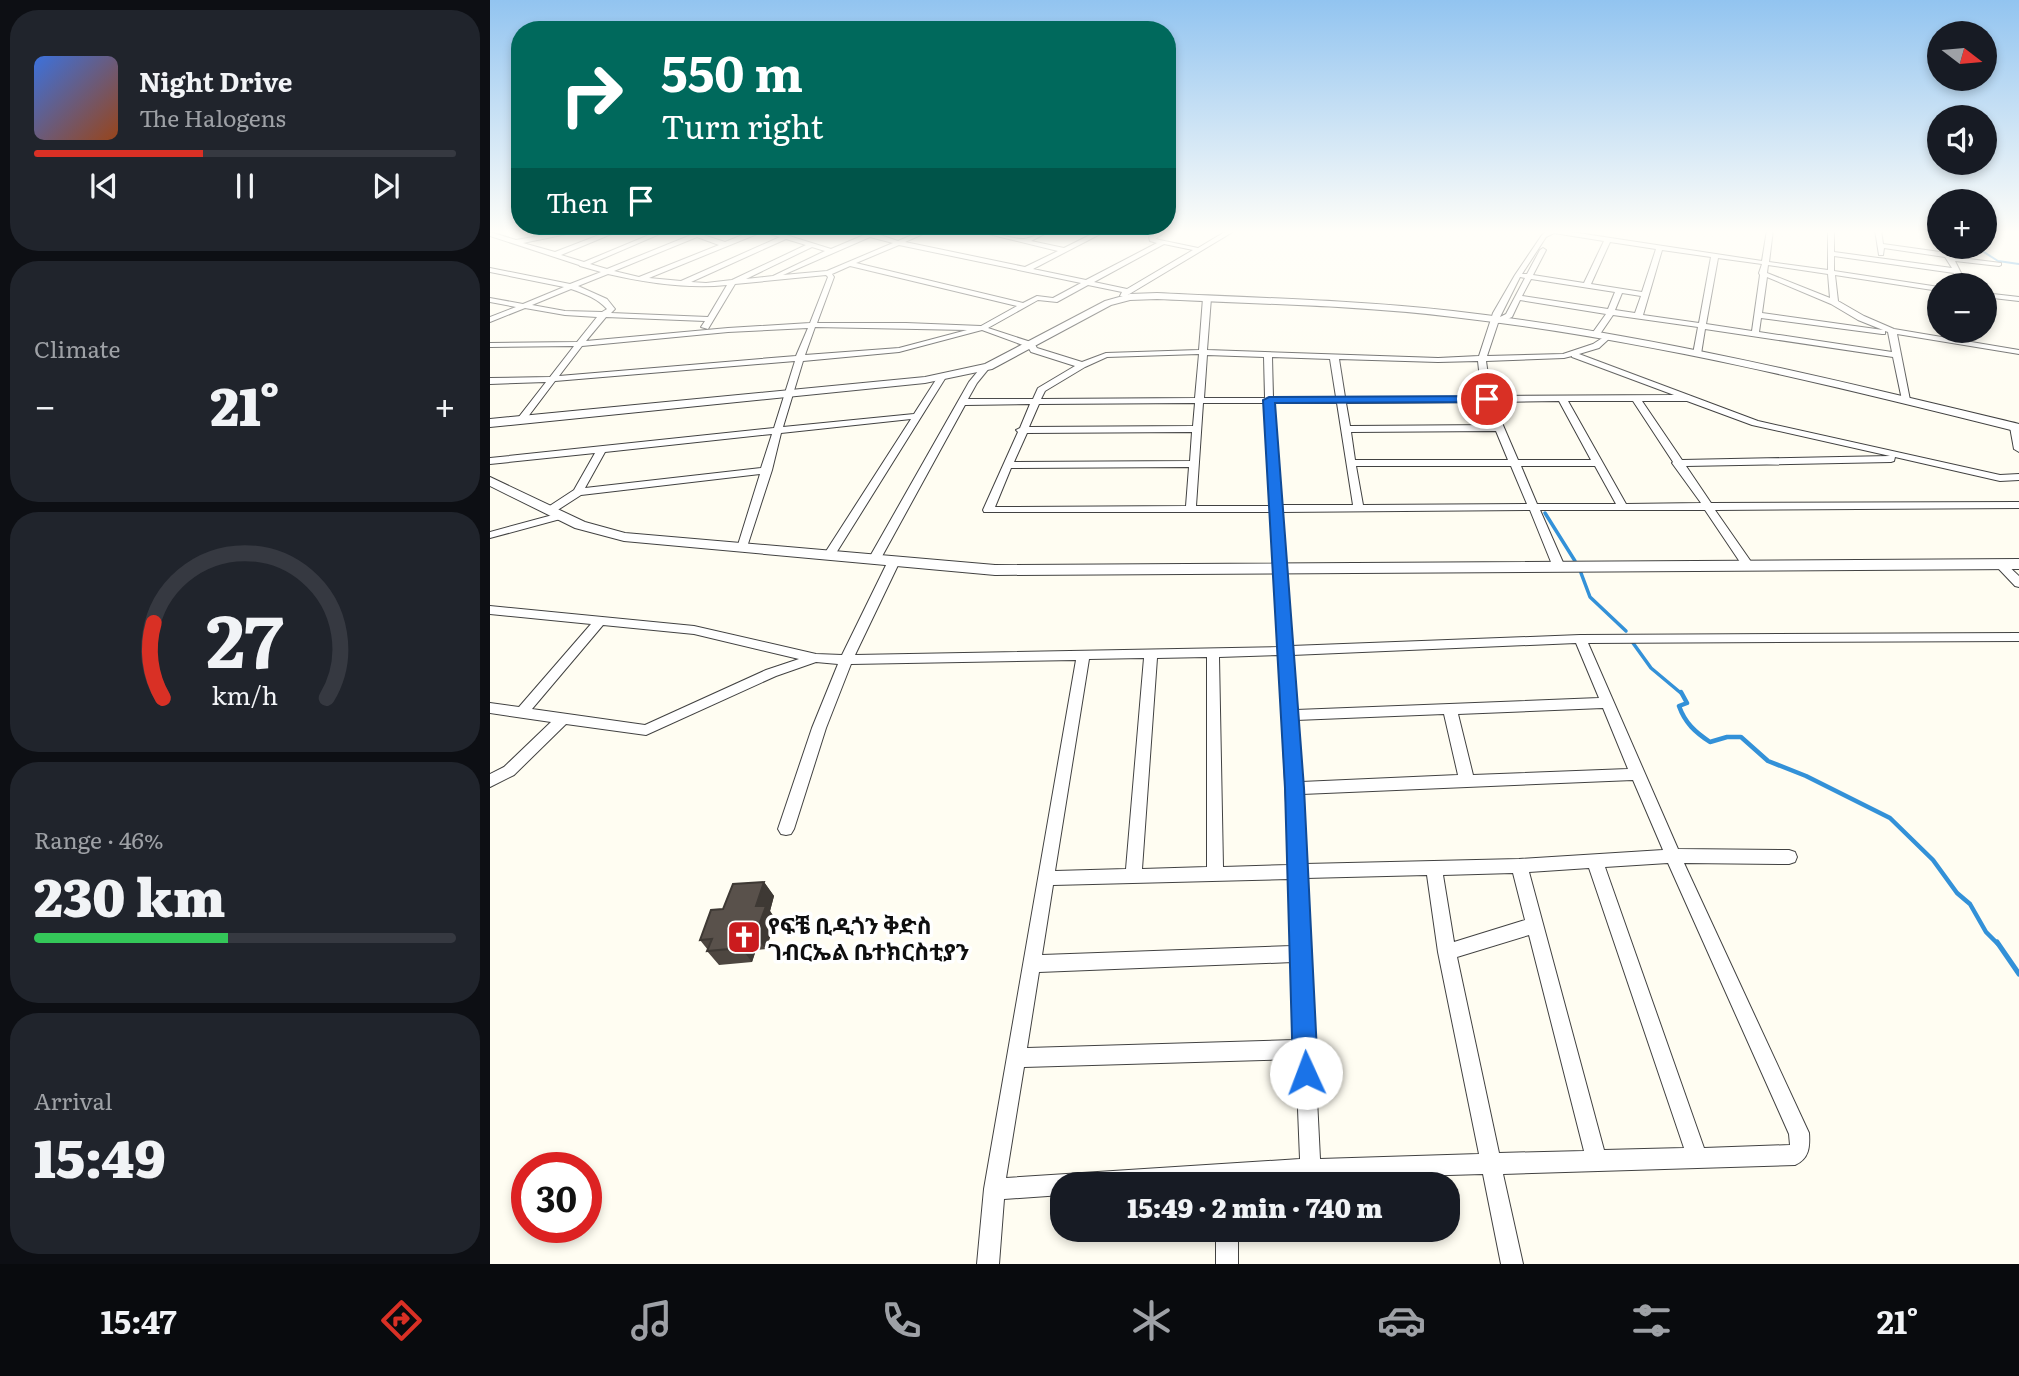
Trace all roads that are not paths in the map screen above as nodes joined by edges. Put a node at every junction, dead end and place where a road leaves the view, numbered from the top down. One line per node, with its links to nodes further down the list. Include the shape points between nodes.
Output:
1 (565, 289): 26 (street)
2 (575, 289): 29 (street, via 608,302 611,309)
3 (728, 289): 31 (street)
4 (826, 289): 34 (street)
5 (955, 289): 25 (street)
6 (1074, 289): 25 (street, via 1054,300 1037,298)
7 (1132, 289): 24 (street)
8 (1510, 289): 33 (street)
9 (1522, 289): 20 (street)
10 (1613, 289): 16 (street)
11 (1646, 289): 17 (street)
12 (1709, 289): 35 (street)
13 (1760, 289): 28 (street)
14 (1802, 289): 23 (street)
15 (1833, 289): 23 (street)
16 (1619, 290): 17 (street); 27 (street)
17 (1644, 294): 30 (street)
18 (1997, 296): 21 (street)
19 (1207, 298): 24 (street, via 1130,297); 33 (street, via 1394,309); 45 (street)
20 (1518, 298): 27 (street); 33 (street, via 1509,315)
21 (2019, 299)
22 (490, 300): 26 (street)
23 (1834, 302): 38 (street)
24 (1108, 303): 44 (street)
25 (1023, 305): 36 (street)
26 (524, 306): 29 (street); 32 (street)
27 (1610, 314): 30 (street); 39 (street)
28 (1757, 315): 38 (street); 40 (street)
29 (603, 316): 31 (street); 42 (street)
30 (1638, 317): 35 (street)
31 (708, 319): 37 (street)
32 (490, 320)
33 (1496, 321): 39 (street); 52 (street)
34 (812, 326): 36 (street); 37 (street); 53 (street)
35 (1702, 327): 40 (street); 48 (street)
36 (982, 328): 44 (street); 53 (street, via 899,350)
37 (703, 332): 42 (street)
38 (1892, 332): 46 (street); 50 (street)
39 (1595, 335): 41 (street)
40 (1755, 335): 50 (street)
41 (1607, 337): 48 (street); 49 (street)
42 (582, 344): 43 (street); 57 (street)
43 (490, 345)
44 (1031, 345): 54 (street, via 1034,351); 55 (street)
45 (1201, 352): 47 (street); 54 (street, via 1105,355); 65 (street)
46 (2019, 352)
47 (1268, 354): 51 (street); 66 (street)
48 (1697, 354): 68 (street)
49 (1575, 355): 52 (street); 60 (street)
50 (1896, 355): 68 (street)
51 (1334, 356): 52 (street); 61 (street)
52 (1482, 359): 62 (street)
53 (799, 360): 57 (street); 59 (street)
54 (1082, 365): 64 (street, via 1041,390)
55 (986, 367): 56 (street); 69 (street)
56 (942, 377): 59 (street); 70 (street)
57 (554, 379): 58 (street); 71 (street)
58 (490, 381)
59 (789, 394): 71 (street); 78 (street)
60 (1687, 398): 67 (street); 81 (street, via 1755,423)
61 (1342, 399): 62 (street); 66 (street); 76 (street)
62 (1487, 399): 63 (street); 74 (street)
63 (1562, 399): 67 (street); 85 (street)
64 (1034, 400): 65 (street); 69 (street); 77 (street)
65 (1198, 400): 66 (street); 75 (street)
66 (1269, 400): 94 (street)
67 (1636, 400): 86 (street)
68 (1906, 400): 73 (street)
69 (963, 402): 104 (street)
70 (917, 416): 78 (street); 103 (street)
71 (521, 420): 72 (street)
72 (490, 423)
73 (2017, 427): 80 (street)
74 (1499, 428): 76 (street); 84 (street)
75 (1196, 429): 77 (street); 87 (street)
76 (1346, 429): 83 (street)
77 (1021, 430): 88 (street)
78 (779, 431): 79 (street); 89 (street)
79 (602, 449): 82 (street); 92 (street)
80 (2019, 449)
81 (1912, 458): 86 (street); 90 (street)
82 (490, 461)
83 (1352, 463): 84 (street); 95 (street)
84 (1514, 463): 85 (street); 96 (street)
85 (1598, 463): 98 (street)
86 (1677, 463): 99 (street)
87 (1194, 464): 88 (street); 97 (street)
88 (1007, 465): 97 (street, via 988,510)
89 (767, 470): 92 (street); 102 (street)
90 (2019, 478)
91 (490, 481): 100 (street)
92 (578, 492): 100 (street)
93 (2019, 505): 99 (street)
94 (1275, 507): 95 (street); 97 (street); 110 (street)
95 (1358, 507): 96 (street)
96 (1532, 507): 98 (street); 109 (street)
97 (1191, 508)
98 (1623, 508): 99 (street)
99 (1707, 508): 108 (street)
100 (554, 514): 101 (street); 102 (street, via 624,537)
101 (490, 535)
102 (742, 548): 103 (street)
103 (829, 556): 104 (street)
104 (874, 559): 105 (street)
105 (894, 561): 110 (street, via 995,570); 121 (street)
106 (2000, 564): 107 (street); 108 (street); 111 (street)
107 (2019, 564)
108 (1748, 566): 109 (street)
109 (1559, 567): 110 (street)
110 (1281, 569): 116 (street)
111 (2019, 583)
112 (490, 610): 113 (street)
113 (600, 621): 120 (street, via 694,630); 125 (street)
114 (2019, 637): 115 (street)
115 (1580, 639): 116 (street); 122 (street)
116 (1284, 651): 117 (street); 126 (street)
117 (1213, 652): 118 (street); 139 (street)
118 (1151, 653): 119 (street); 140 (street)
119 (1083, 655): 121 (street); 141 (street)
120 (816, 658): 121 (street); 127 (street, via 771,673 646,730)
121 (846, 660): 132 (street)
122 (1608, 703): 124 (street); 128 (street)
123 (490, 708): 125 (street)
124 (1451, 709): 126 (street); 130 (street)
125 (523, 711): 127 (street)
126 (1290, 715): 131 (street)
127 (564, 717): 129 (street, via 509,771)
128 (1638, 774): 130 (street); 133 (street)
129 (490, 781)
130 (1467, 781): 131 (street)
131 (1294, 788): 138 (street)
132 (786, 830)
133 (1673, 856): 134 (street); 135 (street); 148 (street, via 1799,1133 1795,1155)
134 (1789, 858)
135 (1595, 862): 136 (street); 148 (street)
136 (1519, 866): 137 (street); 142 (street)
137 (1434, 868): 138 (street); 143 (street)
138 (1298, 873): 139 (street); 144 (street)
139 (1215, 874): 140 (street)
140 (1133, 876): 141 (street)
141 (1047, 878): 145 (street)
142 (1535, 925): 143 (street); 149 (street)
143 (1447, 952): 150 (street)
144 (1301, 954): 145 (street); 146 (street)
145 (1032, 964): 147 (street)
146 (1305, 1049): 147 (street); 151 (street)
147 (1015, 1058): 154 (street)
148 (1697, 1157): 149 (street)
149 (1596, 1160): 150 (street)
150 (1492, 1163): 151 (street); 158 (street)
151 (1310, 1169): 152 (street)
152 (1287, 1172)
153 (1050, 1187): 154 (street)
154 (994, 1189): 156 (street)
155 (1227, 1242): 157 (street)
156 (988, 1264)
157 (1227, 1264)
158 (1513, 1264)

